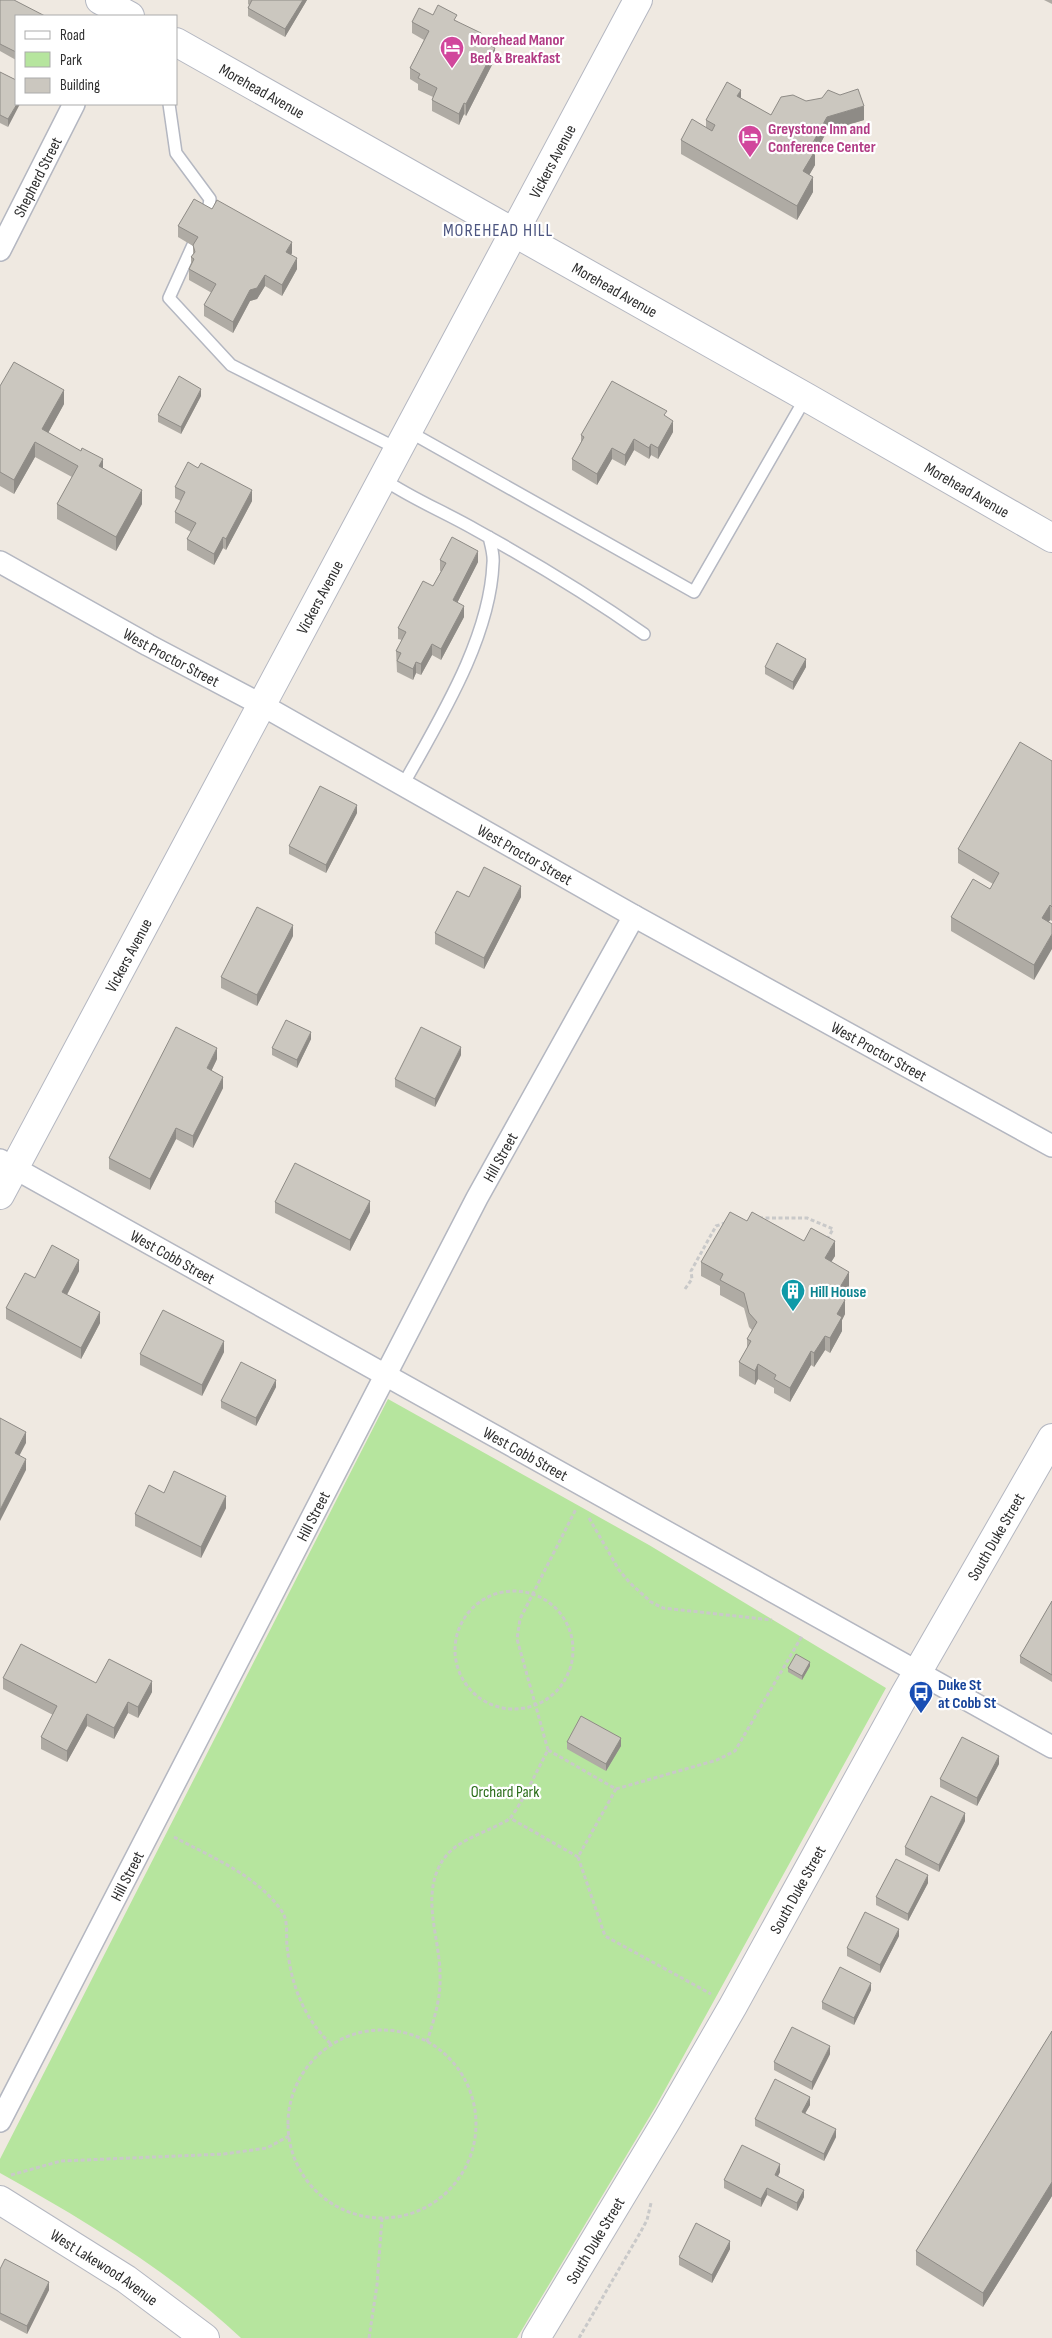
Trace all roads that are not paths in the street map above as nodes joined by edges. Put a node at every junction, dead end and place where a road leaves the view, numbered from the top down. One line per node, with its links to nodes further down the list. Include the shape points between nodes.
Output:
1 (638, 0): 6 (main road, Vickers Avenue)
2 (178, 43): 6 (main road, Morehead Avenue)
3 (73, 105): 8 (street, Shepherd Street)
4 (169, 105): 5 (lane, via 176,153 210,200)
5 (207, 218)
6 (513, 233): 9 (main road, Morehead Avenue); 10 (main road, Vickers Avenue)
7 (192, 245): 10 (lane, via 169,298 231,365)
8 (0, 250)
9 (806, 396): 10 (lane, via 694,592); 13 (main road, Morehead Avenue)
10 (403, 440): 11 (main road, Vickers Avenue)
11 (383, 479): 12 (lane); 16 (main road, Vickers Avenue)
12 (489, 537): 15 (lane, via 587,595); 17 (lane, via 494,562 479,630 455,690)
13 (1052, 538)
14 (0, 562): 16 (street, West Proctor Street, via 148,646)
15 (644, 634)
16 (262, 705): 17 (street, West Proctor Street); 20 (main road, Vickers Avenue)
17 (403, 785): 18 (street, West Proctor Street)
18 (634, 916): 19 (street, West Proctor Street); 22 (street, Hill Street, via 477,1198)
19 (1052, 1146)
20 (7, 1164): 21 (main road, Vickers Avenue); 22 (street, West Cobb Street)
21 (0, 1195)
22 (386, 1376): 24 (street, West Cobb Street); 26 (street, Hill Street)
23 (1052, 1438): 24 (main road, South Duke Street)
24 (918, 1671): 25 (street, West Cobb Street); 29 (main road, South Duke Street, via 733,2006)
25 (1052, 1747)
26 (0, 2121)
27 (2, 2190): 28 (main road, West Lakewood Avenue)
28 (205, 2338)
29 (536, 2338)

